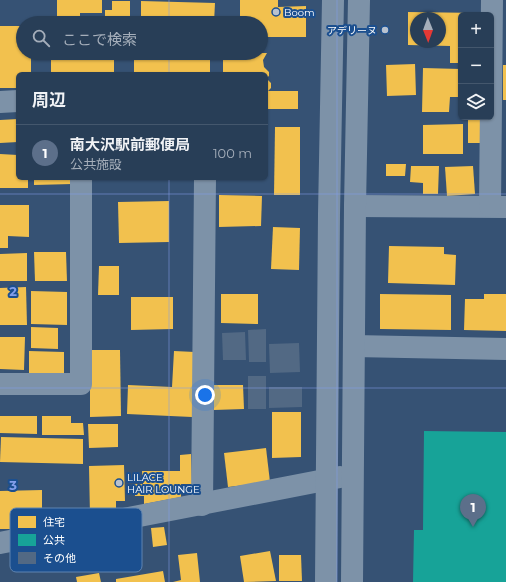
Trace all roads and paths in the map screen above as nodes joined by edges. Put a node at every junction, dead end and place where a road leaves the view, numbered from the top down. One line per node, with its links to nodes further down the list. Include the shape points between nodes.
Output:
1 (333, 0): 14 (street)
2 (359, 0): 8 (street)
3 (492, 0): 9 (street)
4 (16, 101): 5 (street)
5 (0, 102)
6 (81, 180): 12 (street, via 80,384)
7 (205, 180): 15 (street)
8 (355, 206): 9 (street); 10 (street)
9 (498, 207)
10 (354, 346): 11 (street); 13 (street)
11 (506, 349)
12 (0, 384)
13 (353, 475): 14 (street); 20 (street)
14 (326, 480): 15 (street); 19 (street)
15 (202, 505): 16 (street)
16 (142, 516)
17 (10, 541): 18 (street)
18 (0, 543)
19 (326, 582)
20 (352, 582)

